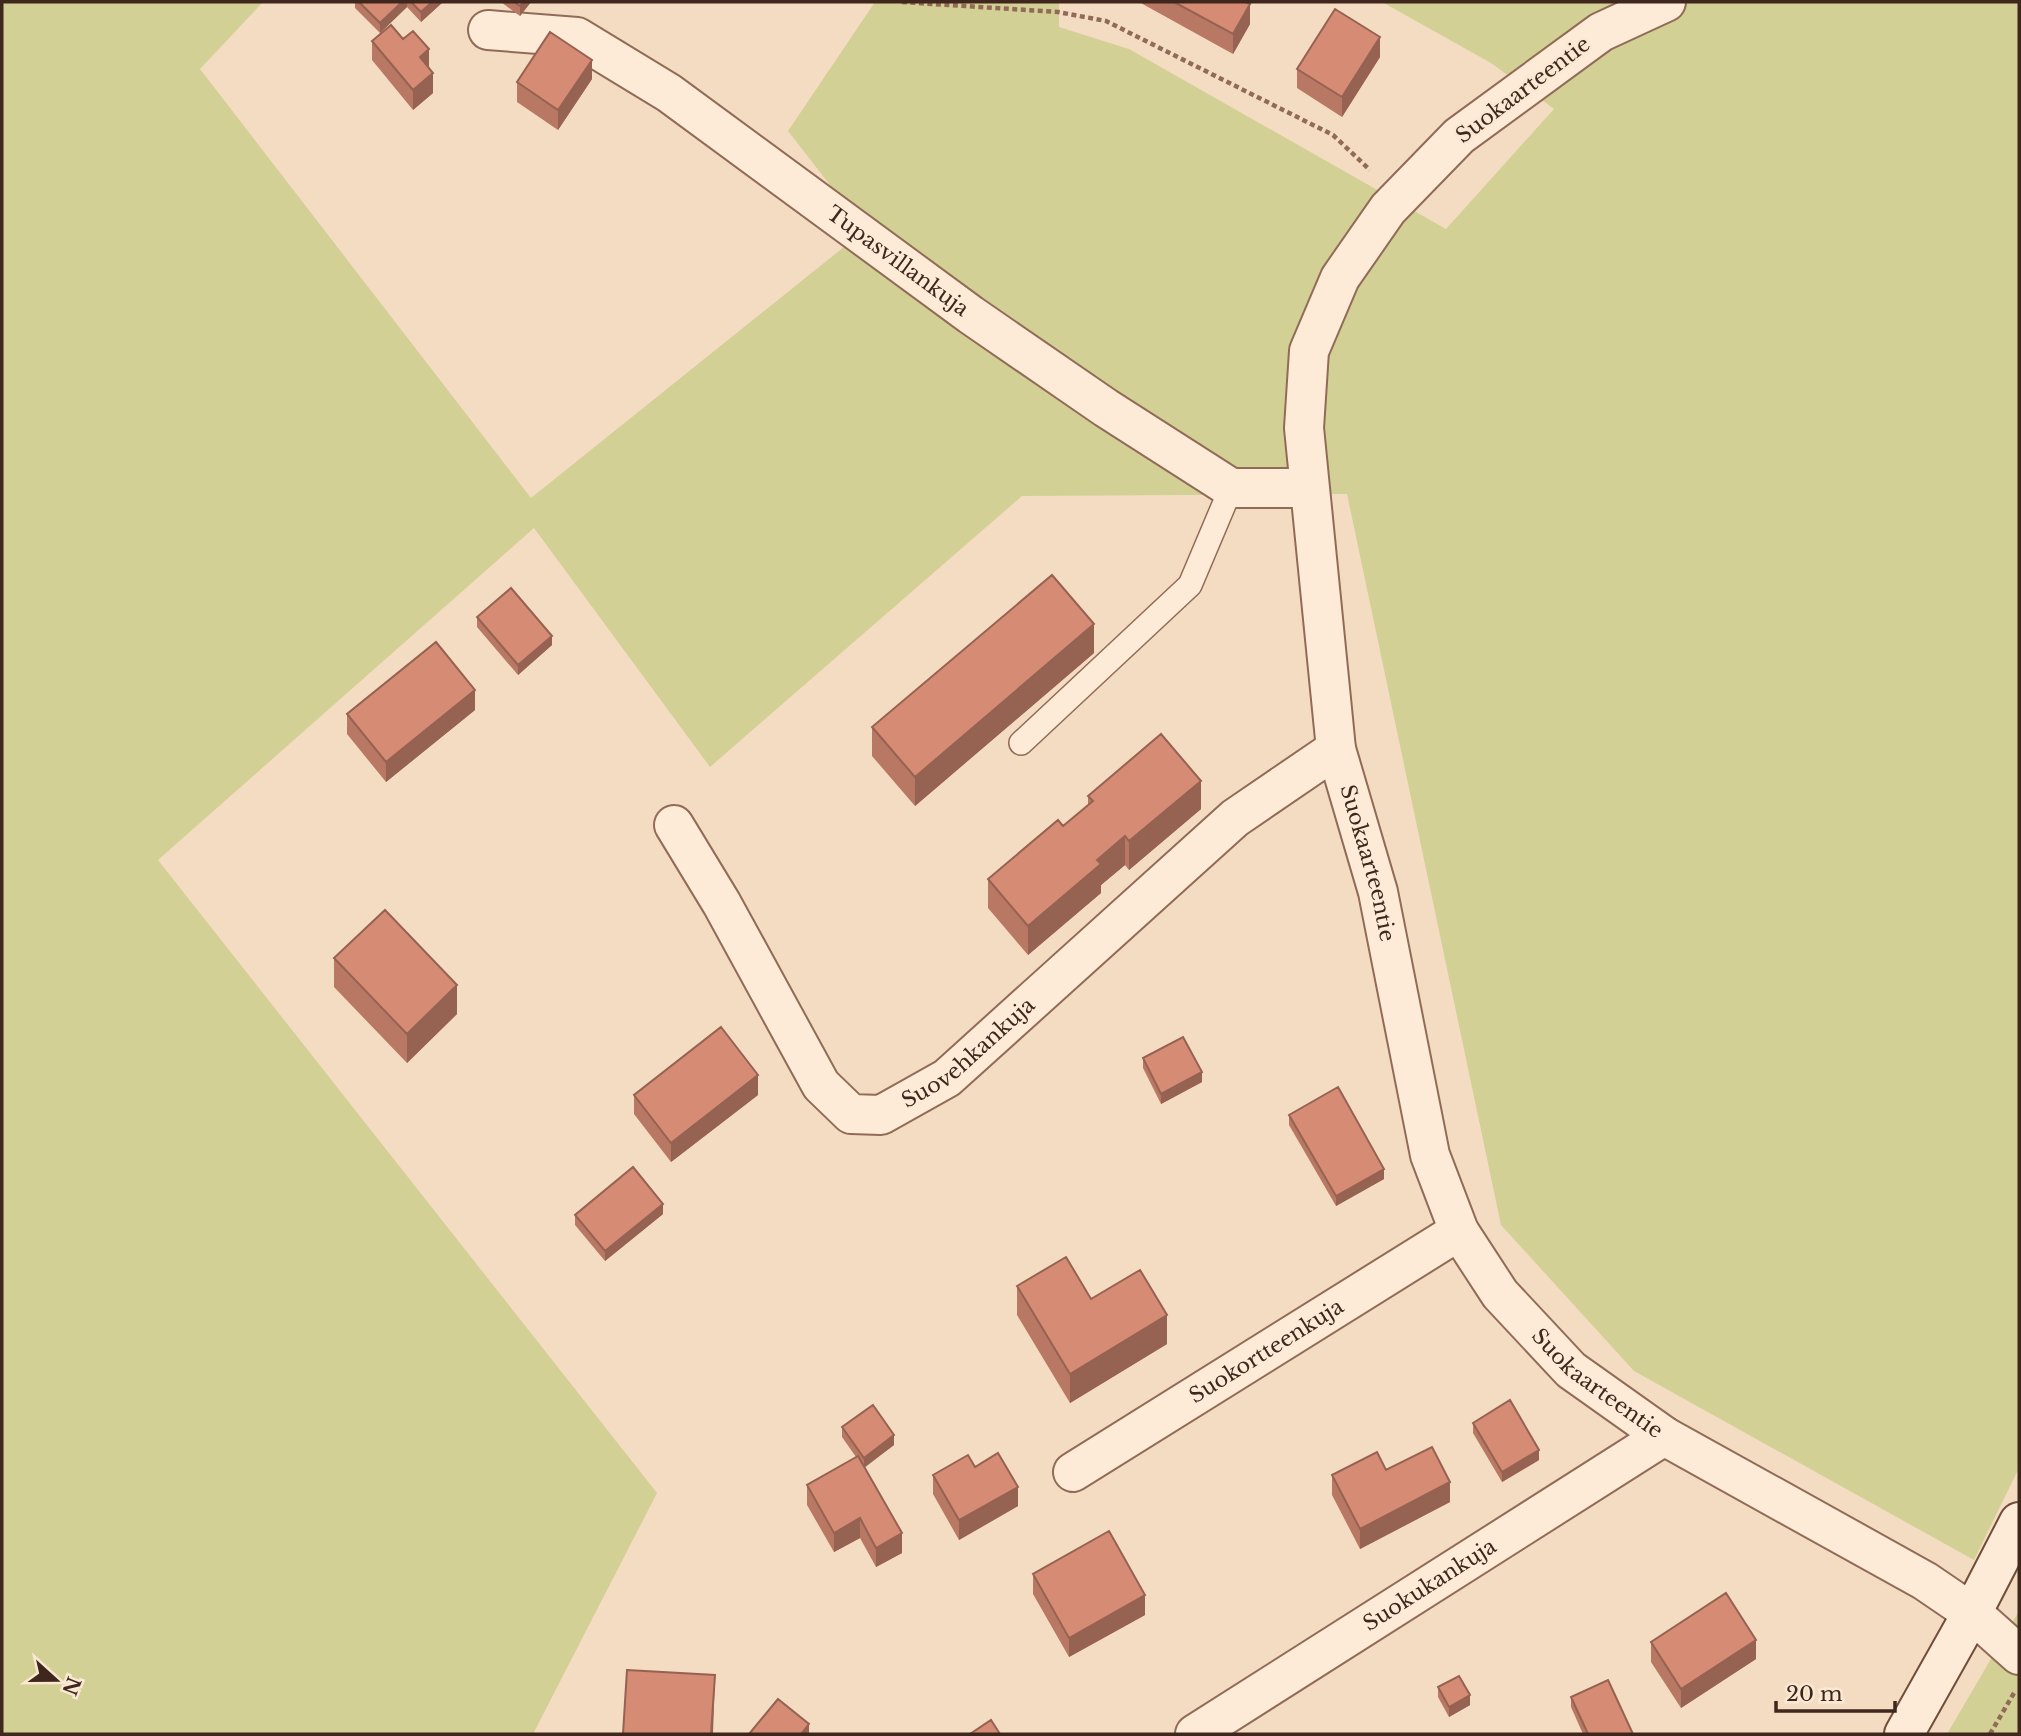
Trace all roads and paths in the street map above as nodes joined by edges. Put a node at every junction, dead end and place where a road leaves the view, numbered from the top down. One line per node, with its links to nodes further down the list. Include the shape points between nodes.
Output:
1 (902, 2): 4 (path, via 1058,12 1106,21 1333,135)
2 (1666, 2): 4 (street, Suokaarteentie, via 1601,32 1469,128)
3 (488, 30): 5 (street, Tupasvillankuja, via 577,37 669,93 971,315)
4 (1399, 197): 6 (street, Suokaarteentie, via 1340,278 1309,351 1304,428)
5 (1231, 488): 6 (street); 7 (lane, via 1190,585)
6 (1308, 488): 8 (street, Suokaarteentie)
7 (1021, 743)
8 (1336, 749): 9 (street, Suovehkankuja, via 1234,818 947,1078 881,1115 851,1114 821,1085); 10 (street, Suokaarteentie, via 1378,892 1430,1155)
9 (674, 825)
10 (1459, 1231): 11 (street, Suokaarteentie, via 1500,1294 1571,1370); 12 (street, Suokortteenkuja)
11 (1664, 1436): 14 (street, Suokaarteentie, via 1925,1581); 17 (street, Suokukankuja)
12 (1073, 1472)
13 (2019, 1522): 14 (street)
14 (1972, 1613): 15 (street, Suokaarteentie); 18 (street)
15 (2019, 1654)
16 (2019, 1683): 19 (path)
17 (1195, 1734)
18 (1904, 1734)
19 (1990, 1734)

